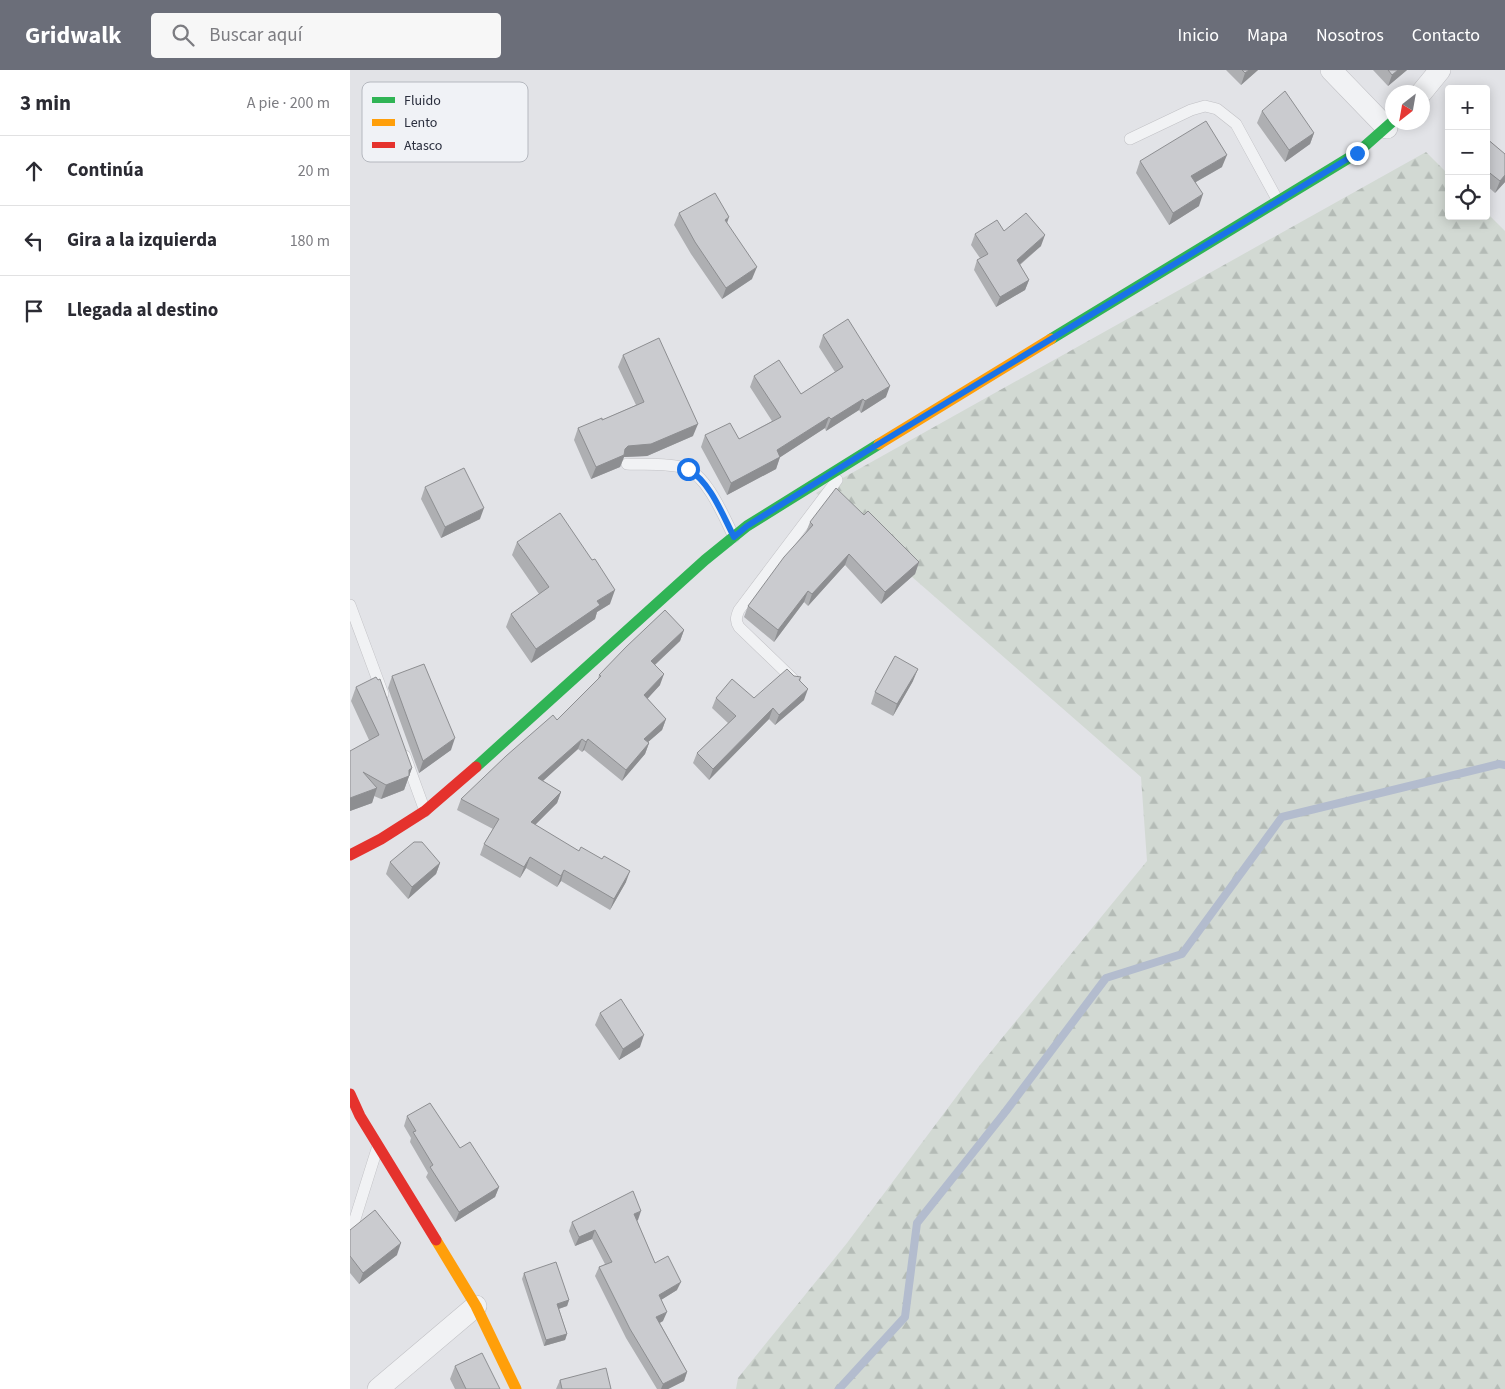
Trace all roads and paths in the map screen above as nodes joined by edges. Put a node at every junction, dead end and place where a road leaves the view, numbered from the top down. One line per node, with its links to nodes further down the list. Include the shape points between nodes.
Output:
1 (1332, 70): 4 (street)
2 (1440, 70): 3 (street)
3 (1428, 85)
4 (1385, 120)
5 (1385, 129): 7 (street, via 1357,153)
6 (1130, 139): 7 (lane, via 1191,110 1205,106 1217,108 1236,124)
7 (1278, 201): 8 (street)
8 (850, 463): 10 (street); 12 (lane, via 736,616 739,627)
9 (627, 464): 10 (lane, via 676,466 697,475)
10 (734, 537): 15 (street)
11 (350, 605): 13 (lane)
12 (795, 680)
13 (388, 708)
14 (401, 745): 15 (lane)
15 (425, 811): 16 (street)
16 (350, 855)
17 (350, 1094): 18 (street)
18 (378, 1146): 19 (lane); 20 (street)
19 (350, 1230)
20 (476, 1306): 21 (street); 22 (street)
21 (378, 1389)
22 (516, 1389)

